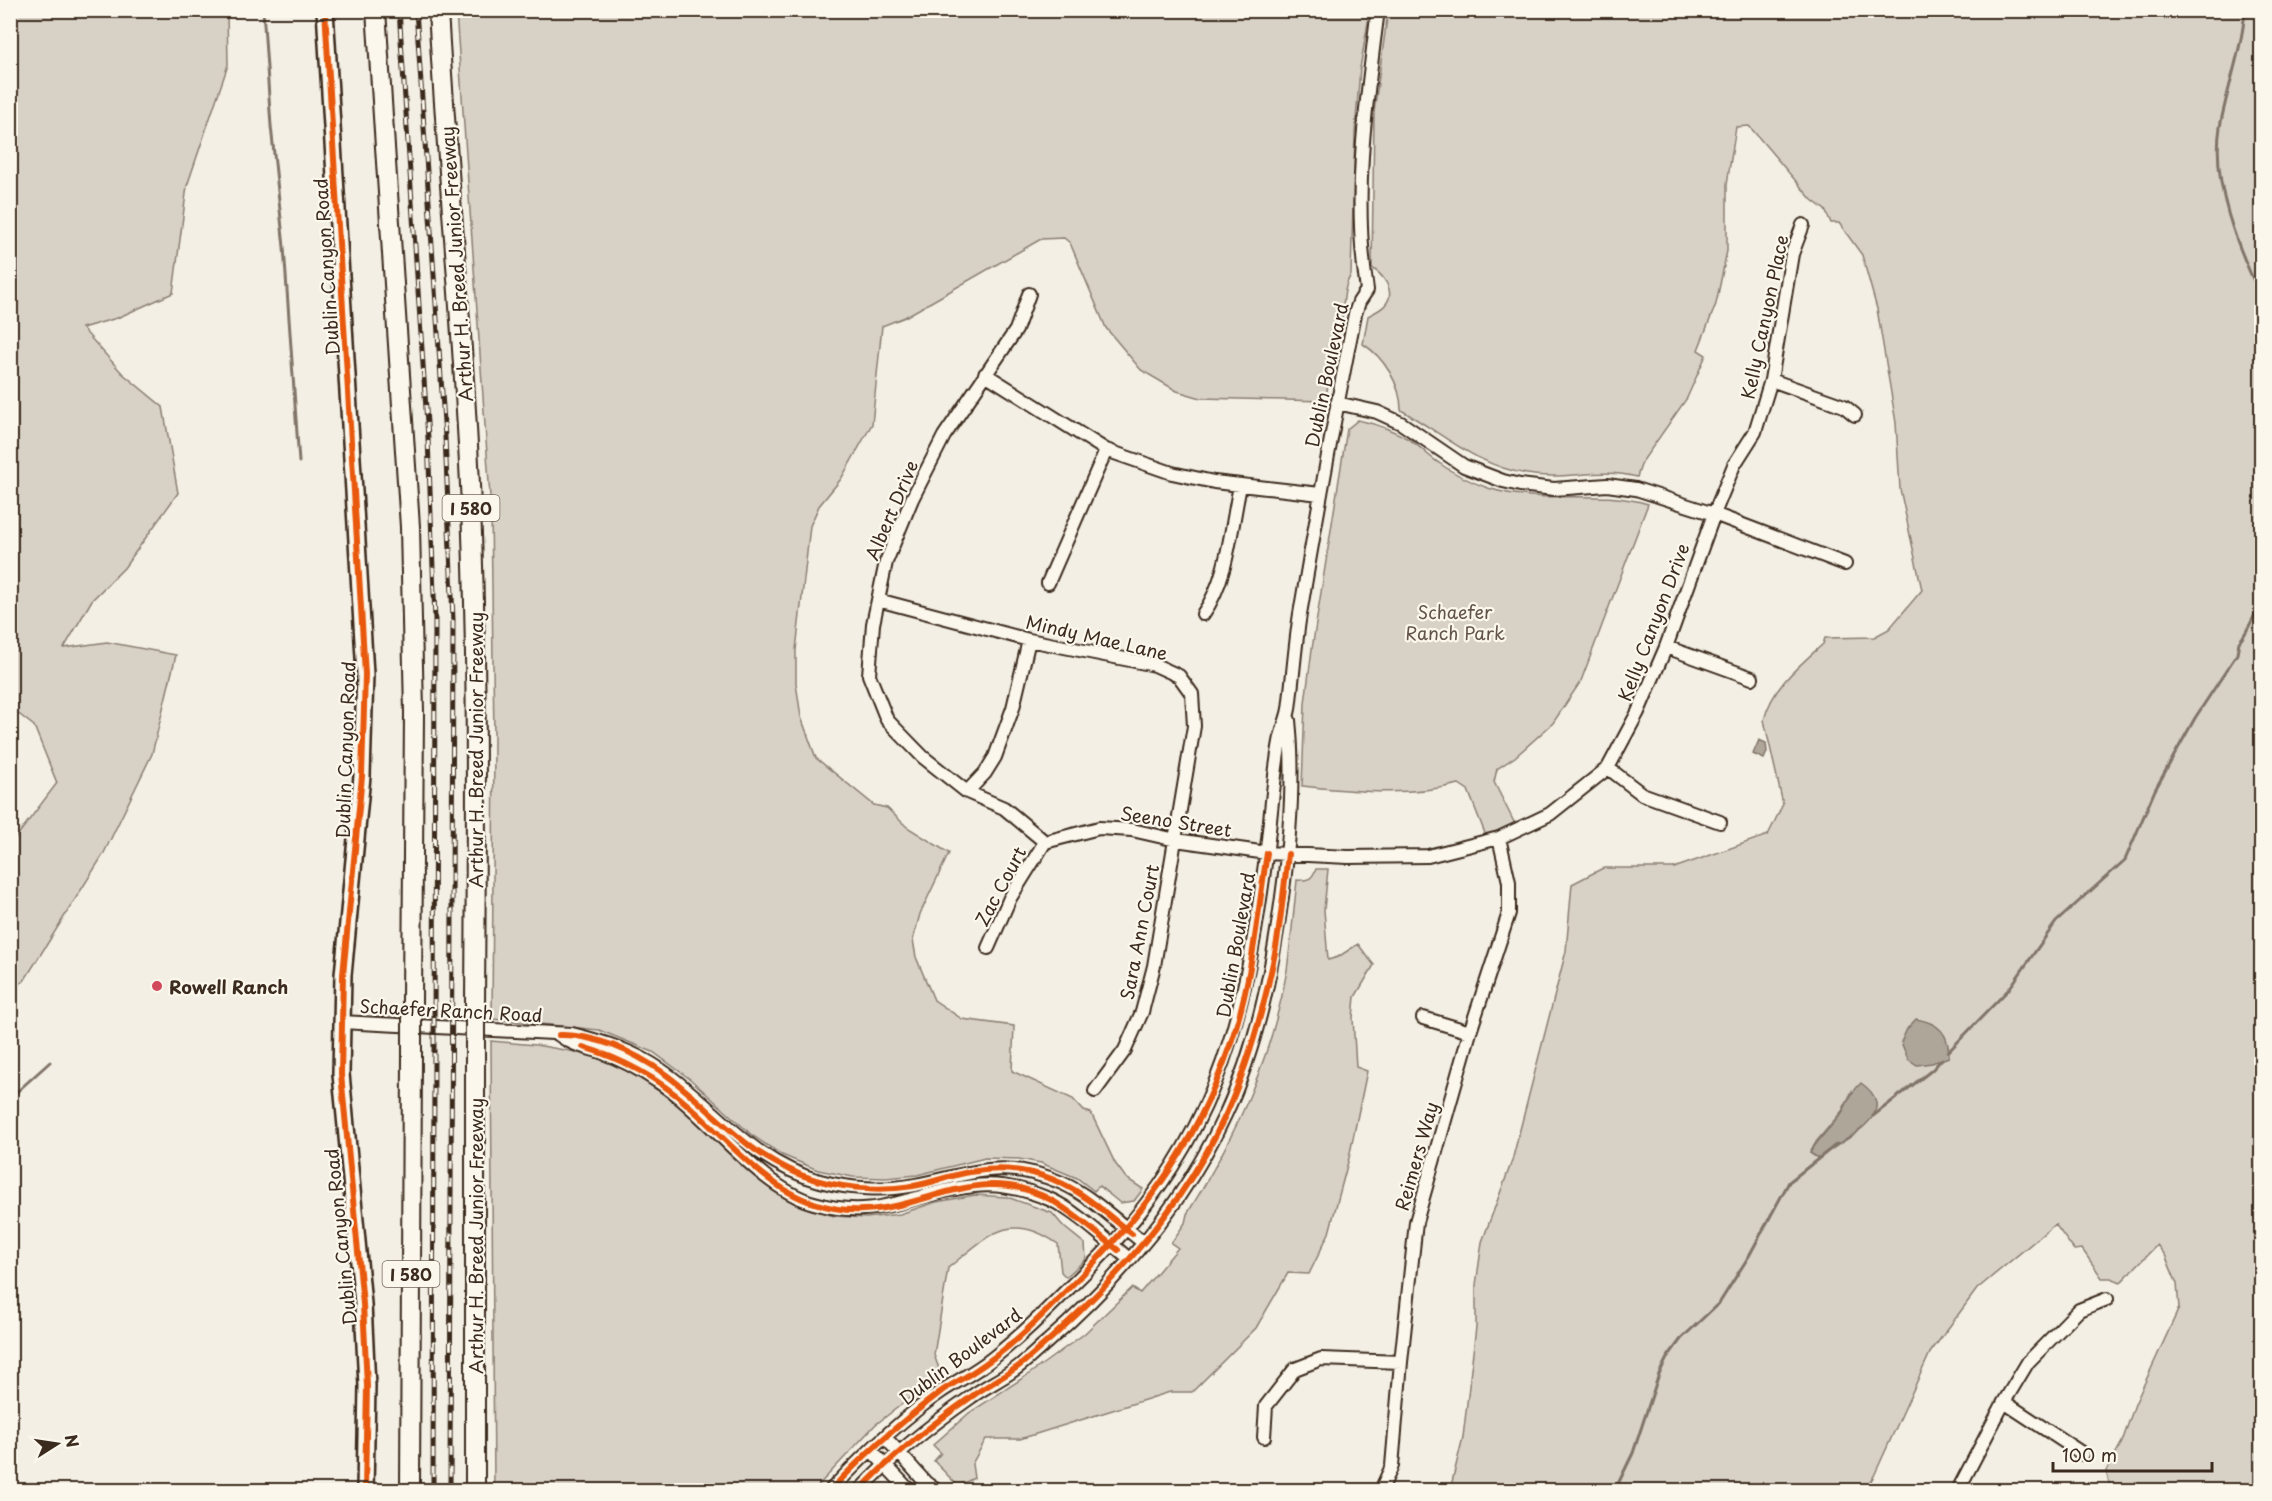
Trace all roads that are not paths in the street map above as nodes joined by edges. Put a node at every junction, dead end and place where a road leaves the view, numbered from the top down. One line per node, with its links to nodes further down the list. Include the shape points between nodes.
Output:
1 (325, 10): 33 (main road, Dublin Canyon Road, via 365,675 361,798)
2 (376, 10): 51 (highway, I 580, bridge, via 410,527 414,713)
3 (438, 10): 52 (highway, Arthur H. Breed Junior Freeway / I 580, bridge, via 472,527 476,707)
4 (1378, 10): 9 (street, Dublin Boulevard, via 1363,122 1361,251 1367,290 1355,314)
5 (1803, 225): 8 (street, Kelly Canyon Place, via 1792,254)
6 (1029, 294): 7 (street, Albert Drive, via 1016,330)
7 (985, 374): 11 (street); 17 (street, Albert Drive, via 944,436 912,499 886,562)
8 (1772, 380): 10 (street, via 1844,406); 14 (street, Kelly Canyon Place, via 1755,432 1734,465)
9 (1337, 403): 13 (street, Dublin Boulevard); 14 (street, via 1377,412 1401,423 1464,466 1503,481 1554,489 1626,486)
10 (1855, 415)
11 (1106, 450): 12 (street, via 1172,473); 16 (street)
12 (1240, 486): 13 (street); 18 (street, via 1224,565 1213,600)
13 (1320, 494): 22 (street, Dublin Boulevard)
14 (1714, 514): 15 (street); 20 (street, Kelly Canyon Drive)
15 (1845, 564)
16 (1047, 583)
17 (878, 600): 19 (street, Mindy Mae Lane); 24 (street, Albert Drive, via 869,675 887,720 923,757)
18 (1203, 614)
19 (1029, 640): 24 (street, via 1013,708 995,758); 27 (street, Mindy Mae Lane, via 1155,665 1179,676 1192,694 1194,726)
20 (1666, 647): 21 (street); 23 (street, Kelly Canyon Drive)
21 (1752, 678)
22 (1288, 712): 29 (street, Dublin Boulevard, via 1272,792); 30 (street, Dublin Boulevard)
23 (1608, 768): 25 (street, via 1642,794); 26 (street, Kelly Canyon Drive, via 1550,814)
24 (966, 792): 28 (street, Albert Drive, via 1005,808)
25 (1720, 822)
26 (1499, 838): 30 (street, Kelly Canyon Drive, via 1428,856); 34 (street, Reimers Way, via 1509,882 1509,913)
27 (1176, 840): 28 (street, Seeno Street, via 1132,830 1099,828); 29 (street, Seeno Street); 36 (street, Sara Ann Court, via 1142,1012 1125,1050)
28 (1045, 842): 31 (street, Zac Court, via 1011,898)
29 (1266, 853): 30 (street, Kelly Canyon Drive); 37 (street, Dublin Boulevard, via 1252,956 1236,1026 1219,1076 1174,1166)
30 (1288, 854): 38 (street, Dublin Boulevard, via 1275,951 1242,1073 1207,1152 1179,1198)
31 (988, 948)
32 (1423, 1018): 34 (street)
33 (341, 1022): 35 (street, Schaefer Ranch Road); 50 (main road, Dublin Canyon Road, via 342,1106 365,1336)
34 (1470, 1032): 42 (street, Reimers Way, via 1416,1222)
35 (559, 1035): 37 (street, Schaefer Ranch Road, via 572,1034 602,1042 660,1069 752,1148 820,1181 885,1188 913,1186 969,1172 1017,1170 1063,1184); 39 (street, Schaefer Ranch Road, via 570,1043 627,1063 658,1082 774,1183 812,1203 864,1210 964,1188 1003,1186 1052,1200)
36 (1095, 1091)
37 (1126, 1229): 38 (street, Schaefer Ranch Road); 39 (street, Dublin Boulevard)
38 (1143, 1242): 40 (street, Dublin Boulevard)
39 (1113, 1245): 40 (street, Schaefer Ranch Road); 44 (street, Dublin Boulevard, via 1021,1336 940,1392)
40 (1129, 1259): 47 (street, Dublin Boulevard, via 1112,1281 1030,1356)
41 (2107, 1299): 43 (street, via 2079,1310 2028,1362)
42 (1401, 1362): 45 (street, via 1321,1359 1295,1369 1266,1406); 57 (street, Reimers Way, via 1392,1466)
43 (2004, 1402): 48 (street); 58 (street)
44 (885, 1437): 46 (street, Dublin Boulevard); 47 (street)
45 (1264, 1437)
46 (871, 1450): 49 (street); 53 (street, Dublin Boulevard)
47 (899, 1452): 49 (street, Dublin Boulevard); 56 (street)
48 (2084, 1454)
49 (885, 1465): 54 (street, Dublin Boulevard); 55 (street)
50 (365, 1491)
51 (410, 1491)
52 (475, 1491)
53 (831, 1491)
54 (860, 1491)
55 (909, 1491)
56 (936, 1491)
57 (1381, 1491)
58 (1958, 1491)

